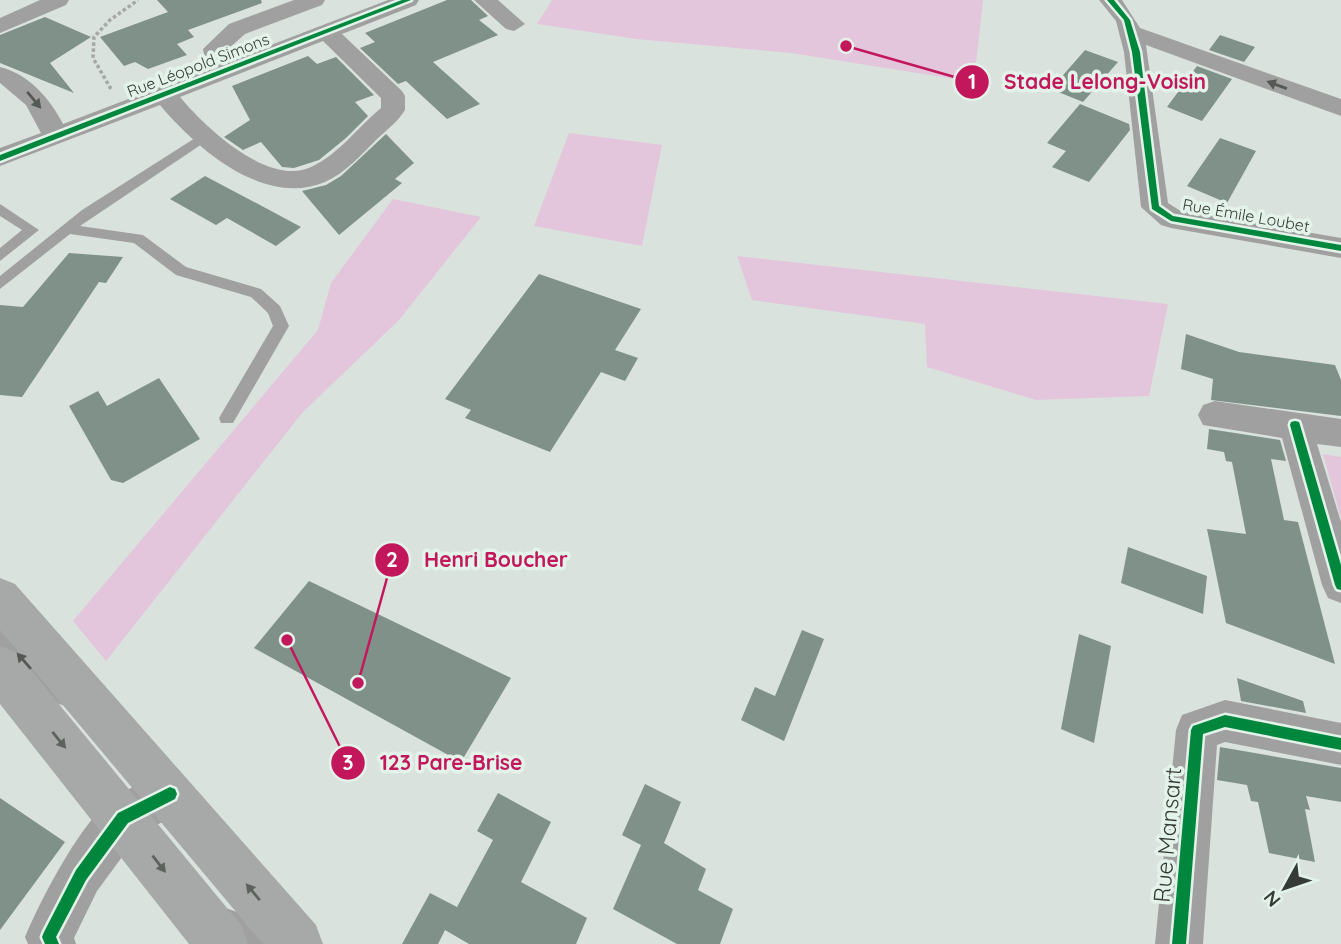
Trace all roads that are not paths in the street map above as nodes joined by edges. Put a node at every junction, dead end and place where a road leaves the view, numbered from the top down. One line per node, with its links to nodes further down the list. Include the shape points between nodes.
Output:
1 (58, 0): 7 (street)
2 (314, 0): 10 (street, via 237,29 215,48)
3 (408, 0): 8 (street, Rue Léopold Simons)
4 (485, 0): 6 (street)
5 (1110, 0): 9 (street, Rue Émile Loubet, via 1127,20)
6 (514, 24)
7 (0, 26)
8 (327, 32): 10 (street, Rue Léopold Simons); 15 (street, via 393,96 393,110 329,170 307,179 277,177 236,161)
9 (1133, 42): 13 (street, one-way to 9, via 1165,45); 19 (street, Rue Émile Loubet, via 1155,207 1161,214)
10 (220, 73): 12 (street, Rue Léopold Simons)
11 (0, 74): 14 (street, one-way to 14, via 16,81 37,102)
12 (164, 94): 14 (street, Rue Léopold Simons); 15 (street)
13 (1341, 108)
14 (56, 137): 16 (street, Rue Léopold Simons)
15 (203, 137): 18 (lane)
16 (0, 158)
17 (0, 209): 20 (lane, via 32,230)
18 (68, 229): 21 (lane); 23 (lane, via 138,239 181,271 256,293 275,310 281,326)
19 (1341, 248)
20 (0, 256)
21 (0, 284)
22 (1215, 415): 24 (street)
23 (227, 418)
24 (1295, 425): 25 (street); 26 (street)
25 (1341, 433)
26 (1341, 585)
27 (0, 598): 30 (main road)
28 (0, 633): 30 (lane, one-way to 28, via 51,692)
29 (0, 668): 33 (main road, one-way to 33)
30 (94, 706): 32 (main road)
31 (1341, 744): 38 (street, Rue Mansart, via 1226,721 1197,730)
32 (170, 794): 33 (street); 37 (main road, one-way to 32)
33 (123, 818): 34 (main road, one-way to 34); 35 (street, via 81,875 49,937)
34 (208, 927): 36 (lane, via 242,925)
35 (52, 944)
36 (258, 944)
37 (297, 944)
38 (1179, 944)

